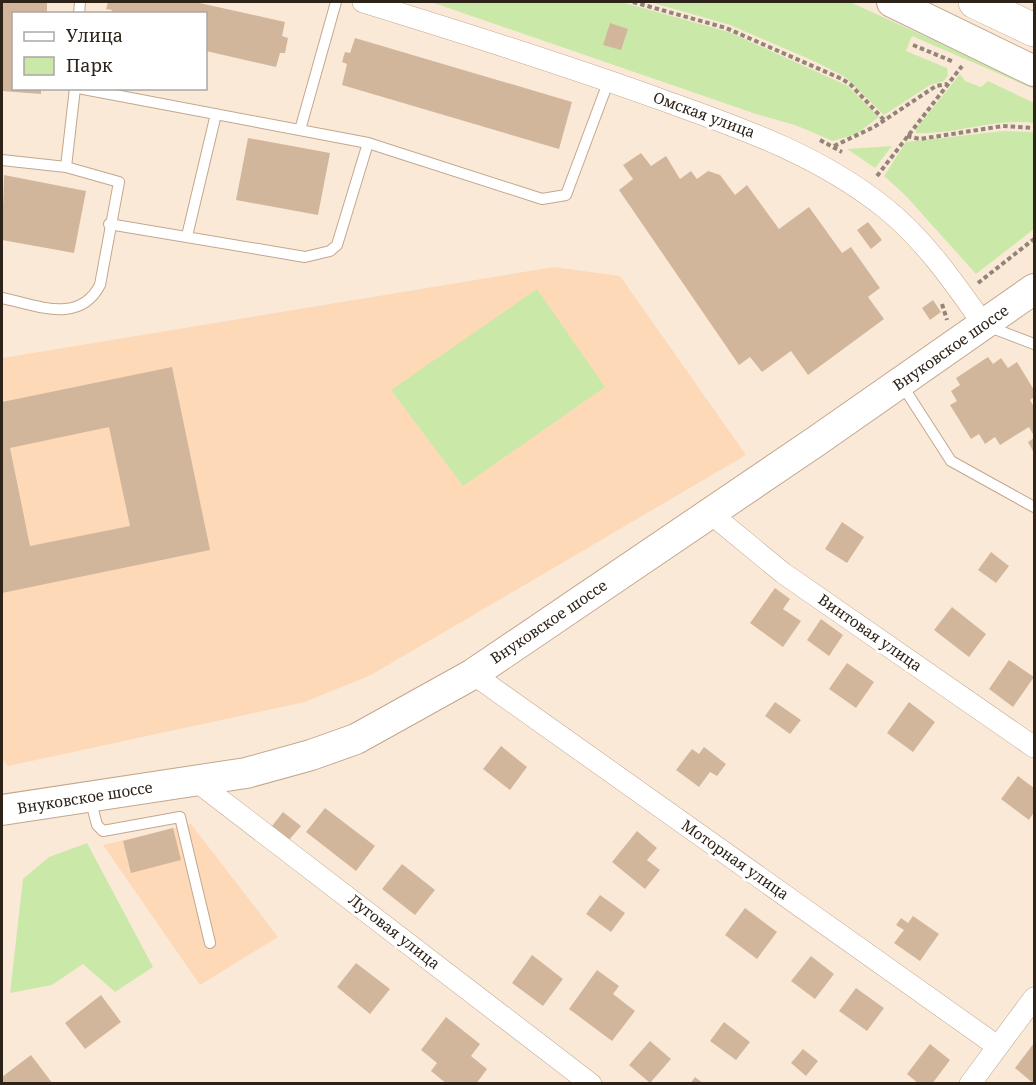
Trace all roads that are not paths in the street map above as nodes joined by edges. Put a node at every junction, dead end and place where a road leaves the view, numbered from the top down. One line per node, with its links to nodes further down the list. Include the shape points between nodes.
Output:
1 (336, 2): 11 (lane)
2 (363, 2): 7 (street, Омская улица)
3 (892, 2): 6 (street)
4 (975, 2): 5 (main road)
5 (1035, 30)
6 (1035, 70)
7 (609, 80): 12 (lane, via 566,195 542,199); 19 (street, Омская улица, via 771,139 830,170 907,228)
8 (77, 90): 14 (lane)
9 (88, 90): 10 (lane)
10 (216, 114): 11 (lane); 16 (lane)
11 (300, 130): 12 (lane)
12 (368, 143): 16 (lane, via 337,245 330,251 305,257)
13 (2, 160): 14 (lane)
14 (66, 168): 15 (lane, via 118,182)
15 (109, 224): 16 (lane); 18 (lane, via 100,285 93,298 69,311)
16 (187, 236)
17 (1035, 289): 19 (street, Внуковское шоссе)
18 (2, 298)
19 (984, 325): 20 (lane); 21 (street, Внуковское шоссе)
20 (1035, 344)
21 (900, 383): 22 (lane, via 951,461); 23 (street, Внуковское шоссе)
22 (1035, 507)
23 (710, 513): 24 (street, Внуковское шоссе); 25 (street, Винтовая улица, via 783,573)
24 (473, 674): 26 (street, Внуковское шоссе, via 356,739 246,773); 31 (street, Моторная улица)
25 (1035, 747)
26 (196, 781): 27 (street, Внуковское шоссе); 32 (street, Луговая улица)
27 (90, 797): 28 (street, Внуковское шоссе); 29 (lane, via 97,825 103,831 180,817)
28 (2, 810)
29 (210, 944)
30 (1035, 998): 31 (street)
31 (997, 1046): 33 (street)
32 (591, 1083)
33 (970, 1083)

